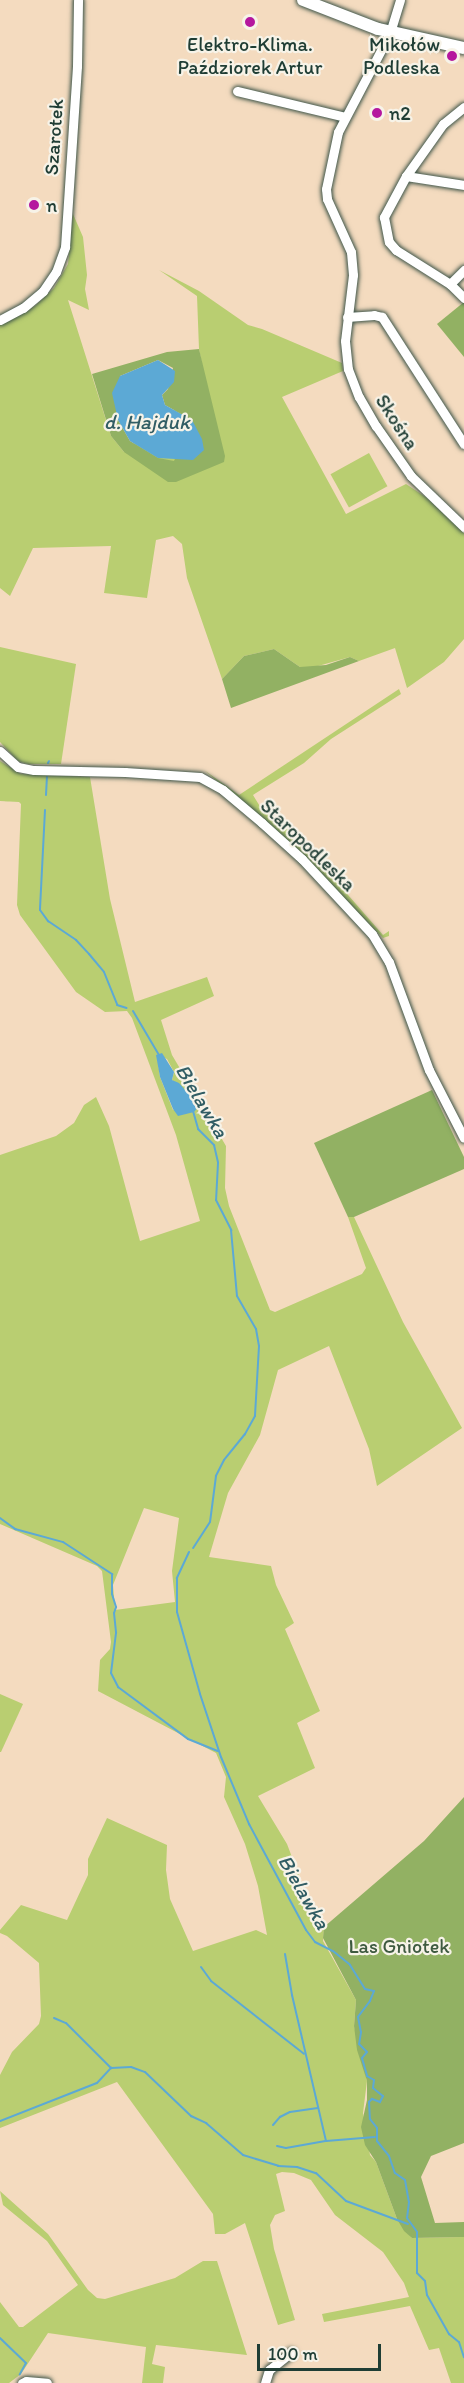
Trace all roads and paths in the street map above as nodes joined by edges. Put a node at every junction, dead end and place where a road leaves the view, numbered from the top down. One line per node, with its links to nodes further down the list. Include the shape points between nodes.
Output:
1 (78, 0): 15 (street, Szarotek, via 65,247 56,272 43,291)
2 (303, 0): 4 (street)
3 (400, 0): 4 (street, Skośna)
4 (390, 33): 5 (street); 8 (street, Skośna)
5 (464, 48)
6 (237, 91): 8 (street)
7 (464, 107): 9 (street, via 443,124)
8 (345, 117): 14 (street, Skośna, via 326,189 351,252 353,275)
9 (406, 176): 10 (street); 12 (street, via 384,217 389,242)
10 (464, 185)
11 (464, 270): 12 (street)
12 (450, 284): 13 (street)
13 (464, 298)
14 (347, 317): 16 (street, via 382,317); 17 (street, Skośna, via 348,369 359,397 411,476)
15 (0, 320)
16 (464, 444)
17 (463, 525)
18 (0, 751): 19 (street, Staropodleska, via 10,763 34,770 200,777 223,790 302,859 372,934 389,962 429,1070)
19 (464, 1138)
20 (291, 2352): 23 (street, via 269,2370)
21 (22, 2383): 22 (street)
22 (47, 2383)
23 (265, 2383)

